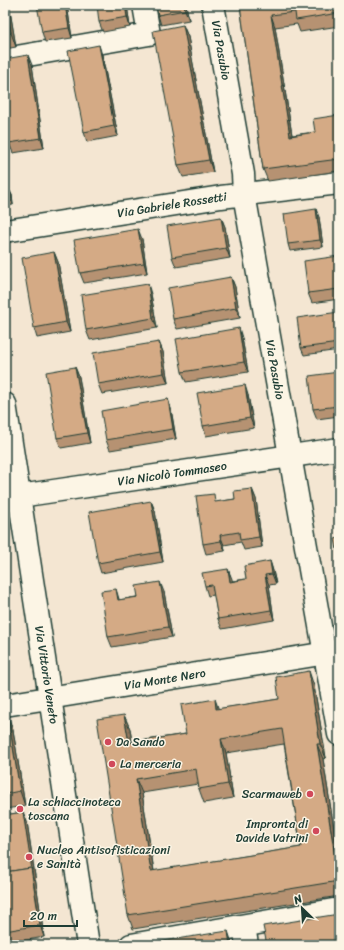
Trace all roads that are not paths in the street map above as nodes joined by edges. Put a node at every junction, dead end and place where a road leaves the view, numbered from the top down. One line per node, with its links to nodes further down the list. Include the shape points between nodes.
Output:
1 (144, 5): 3 (street, via 149,34)
2 (213, 5): 5 (street, Via Pasubio, via 243,174)
3 (5, 59)
4 (339, 183): 5 (street, Via Gabriele Rossetti)
5 (244, 194): 6 (street, Via Gabriele Rossetti); 9 (street, Via Pasubio)
6 (5, 231)
7 (5, 404): 10 (street, Via Vittorio Veneto)
8 (339, 449): 9 (street, Via Nicolò Tommaseo)
9 (291, 457): 10 (street, Via Nicolò Tommaseo); 11 (street, Via Pasubio)
10 (12, 498): 12 (street, Via Vittorio Veneto)
11 (332, 652): 12 (street, Via Monte Nero); 14 (street, Via Pasubio)
12 (51, 698): 13 (street, Via Monte Nero); 17 (street, Via Vittorio Veneto)
13 (5, 705)
14 (339, 734)
15 (339, 909): 16 (street)
16 (245, 935): 18 (street)
17 (88, 945)
18 (131, 945)

